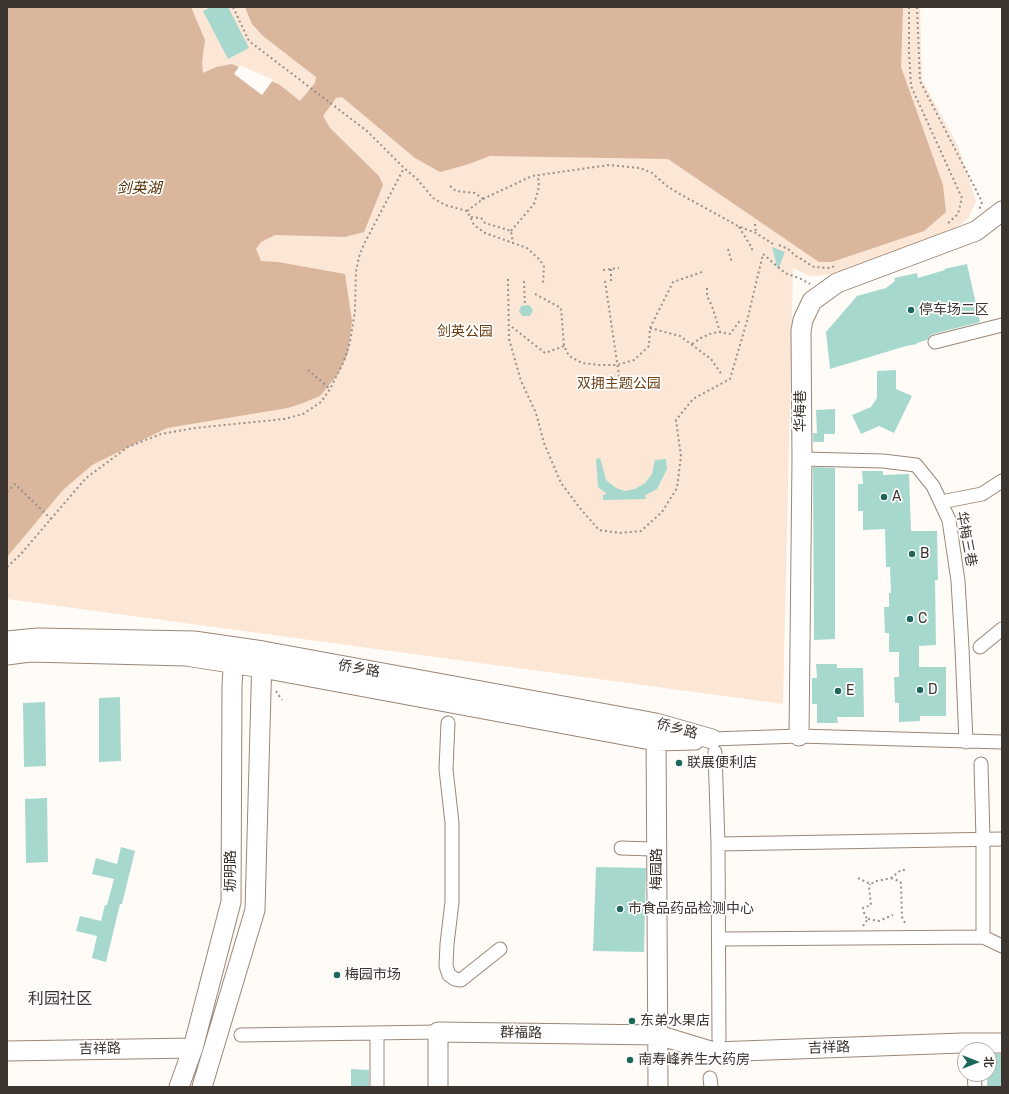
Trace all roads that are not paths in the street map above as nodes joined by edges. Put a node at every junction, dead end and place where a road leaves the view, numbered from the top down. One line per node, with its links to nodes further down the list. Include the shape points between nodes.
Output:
1 (1002, 211): 4 (street, 华梅巷, via 976,232 837,283 812,301 801,331)
2 (1002, 325): 3 (street)
3 (935, 342)
4 (802, 459): 6 (street, 华梅三巷, via 883,461 916,465 933,486); 15 (street, 华梅巷)
5 (1002, 481): 6 (street, via 982,494)
6 (941, 502): 16 (street, 华梅三巷, via 949,520 958,581)
7 (1002, 629): 9 (street)
8 (7, 641): 11 (street, 侨乡路, via 38,638 194,642)
9 (980, 647)
10 (7, 655): 11 (street, 侨乡路, via 30,652)
11 (234, 656): 12 (street, 侨乡路); 35 (street, 坜明路, via 231,902)
12 (262, 659): 14 (street, 侨乡路); 38 (street, 坜明路, via 254,910)
13 (448, 723): 28 (street, via 446,769 452,823 452,902 446,966 449,975 461,980)
14 (656, 732): 18 (street, 侨乡路); 32 (street, 梅园路)
15 (799, 736): 16 (street); 18 (street)
16 (966, 742): 17 (street)
17 (1002, 742)
18 (714, 745): 22 (street)
19 (981, 764): 20 (street)
20 (983, 839): 21 (street); 22 (street); 25 (street)
21 (1002, 839)
22 (718, 844): 33 (street)
23 (621, 848): 24 (street)
24 (652, 849)
25 (983, 937): 26 (street); 27 (street)
26 (725, 939)
27 (1002, 946)
28 (500, 949)
29 (438, 1032): 30 (street); 32 (street, 群福路); 40 (street)
30 (377, 1033): 31 (street); 39 (street)
31 (240, 1035)
32 (658, 1035): 34 (street, 吉祥路, via 714,1052); 41 (street, 梅园路)
33 (719, 1039)
34 (1002, 1043)
35 (193, 1048): 36 (street, 吉祥路); 37 (street, 坜明路)
36 (7, 1051)
37 (179, 1087)
38 (202, 1087)
39 (376, 1087)
40 (438, 1087)
41 (658, 1087)

